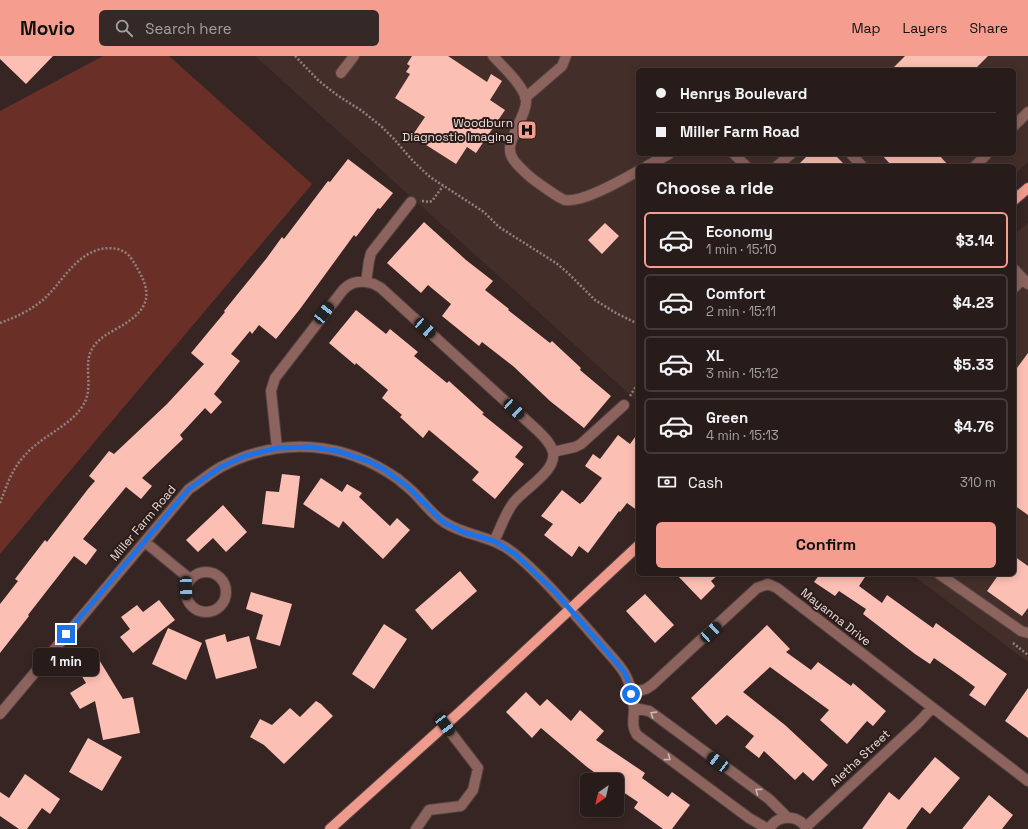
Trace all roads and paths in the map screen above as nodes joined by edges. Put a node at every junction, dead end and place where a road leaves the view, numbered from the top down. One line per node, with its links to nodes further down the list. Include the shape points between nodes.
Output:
1 (295, 56): 20 (path, via 337,95 381,126 421,169)
2 (354, 56): 5 (street)
3 (493, 56): 6 (street, via 522,90)
4 (566, 56): 6 (street, via 562,66)
5 (341, 73)
6 (525, 98): 19 (street, via 523,113 509,147 511,158 531,178 565,200 582,198 613,186)
7 (1028, 112): 8 (street)
8 (1016, 124)
9 (666, 156): 14 (street)
10 (736, 156): 15 (street)
11 (789, 156): 16 (street)
12 (853, 156): 17 (street)
13 (985, 156): 18 (street)
14 (652, 164)
15 (744, 164)
16 (779, 164)
17 (860, 164)
18 (977, 164)
19 (636, 172)
20 (444, 186): 23 (path); 30 (path, via 484,212 505,231 556,263 595,300)
21 (1028, 188): 22 (main road)
22 (1016, 198)
23 (432, 201)
24 (411, 202): 26 (street, via 371,253)
25 (1016, 271): 27 (street)
26 (366, 282): 32 (street, via 353,283 343,290 275,378 271,391); 33 (street, via 381,288 537,430)
27 (1026, 282): 28 (street)
28 (1016, 287)
29 (0, 323): 34 (path, via 30,309 45,298 79,261 101,249 114,248 130,256 147,288 148,296 136,316 97,341 91,351 88,360 90,383 82,407 18,464 9,477)
30 (636, 323)
31 (624, 405): 33 (street, via 581,444)
32 (277, 448): 35 (street, Miller Farm Road, via 311,447 337,451 368,461 408,487 443,522 463,532); 36 (street, Miller Farm Road, via 245,456 221,467 189,489)
33 (554, 452): 35 (street, via 547,471 512,504)
34 (0, 503)
35 (494, 541): 40 (street, Miller Farm Road, via 523,560)
36 (145, 542): 39 (street); 45 (street, Miller Farm Road)
37 (636, 548): 40 (main road)
38 (942, 576): 41 (street, via 1021,631)
39 (190, 579): 39 (street, via 186,596 191,606 199,611 209,612 223,602 226,591 223,582 215,574 205,571)
40 (570, 609): 42 (street, Miller Farm Road, via 622,669); 46 (main road)
41 (1028, 633)
42 (631, 694): 43 (street, Miller Farm Road); 44 (street, Mayanna Drive, via 652,685 758,588 768,584 777,588)
43 (634, 708): 48 (street, Aletha Street, one-way to 43, via 769,799 655,715); 52 (street, Miller Farm Road, one-way to 52, via 633,728 637,735 749,818)
44 (932, 708): 47 (street, Mayanna Drive); 49 (street, Aletha Street)
45 (0, 714)
46 (445, 725): 50 (main road); 51 (street, via 478,768 473,790 461,806 429,810)
47 (1028, 781)
48 (787, 817): 49 (street, Aletha Street, via 794,818); 52 (street)
49 (807, 828)
50 (330, 829)
51 (416, 829)
52 (768, 829)

